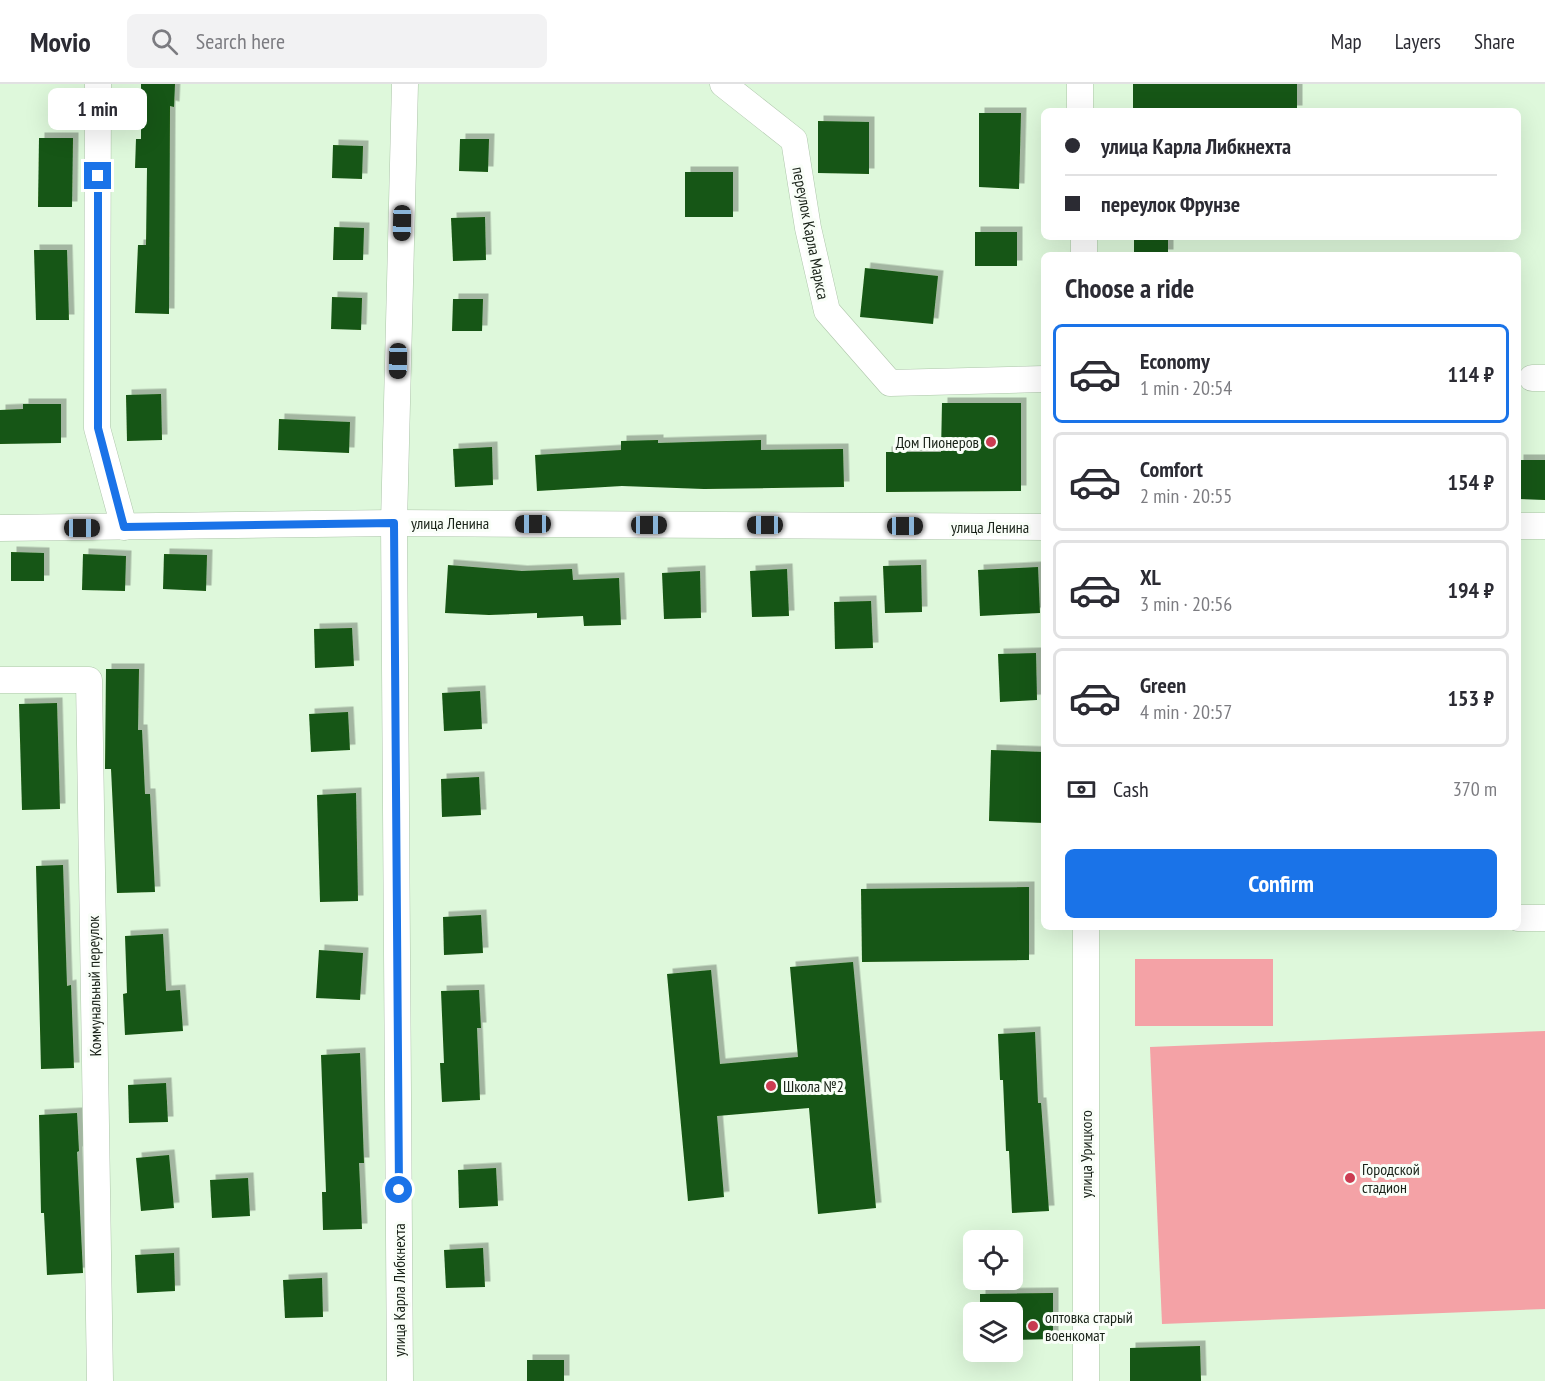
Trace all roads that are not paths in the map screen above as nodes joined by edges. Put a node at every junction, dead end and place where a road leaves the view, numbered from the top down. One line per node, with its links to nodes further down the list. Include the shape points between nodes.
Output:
1 (98, 84): 10 (street, via 98,428)
2 (405, 84): 7 (street, улица Карла Либкнехта)
3 (723, 84): 6 (street, переулок Карла Маркса, via 794,140 827,311 890,383)
4 (1080, 84): 5 (street)
5 (1080, 108)
6 (1041, 379)
7 (394, 523): 10 (street, улица Ленина); 11 (street, улица Ленина); 18 (street, улица Карла Либкнехта)
8 (1521, 526): 9 (street)
9 (1545, 526)
10 (124, 527): 12 (street, улица Ленина)
11 (1041, 527)
12 (0, 528)
13 (0, 680): 17 (street, Коммунальный переулок, via 89,680)
14 (1521, 918): 15 (street)
15 (1545, 918)
16 (1086, 930): 19 (street, улица Урицкого)
17 (100, 1381)
18 (400, 1381)
19 (1086, 1381)

